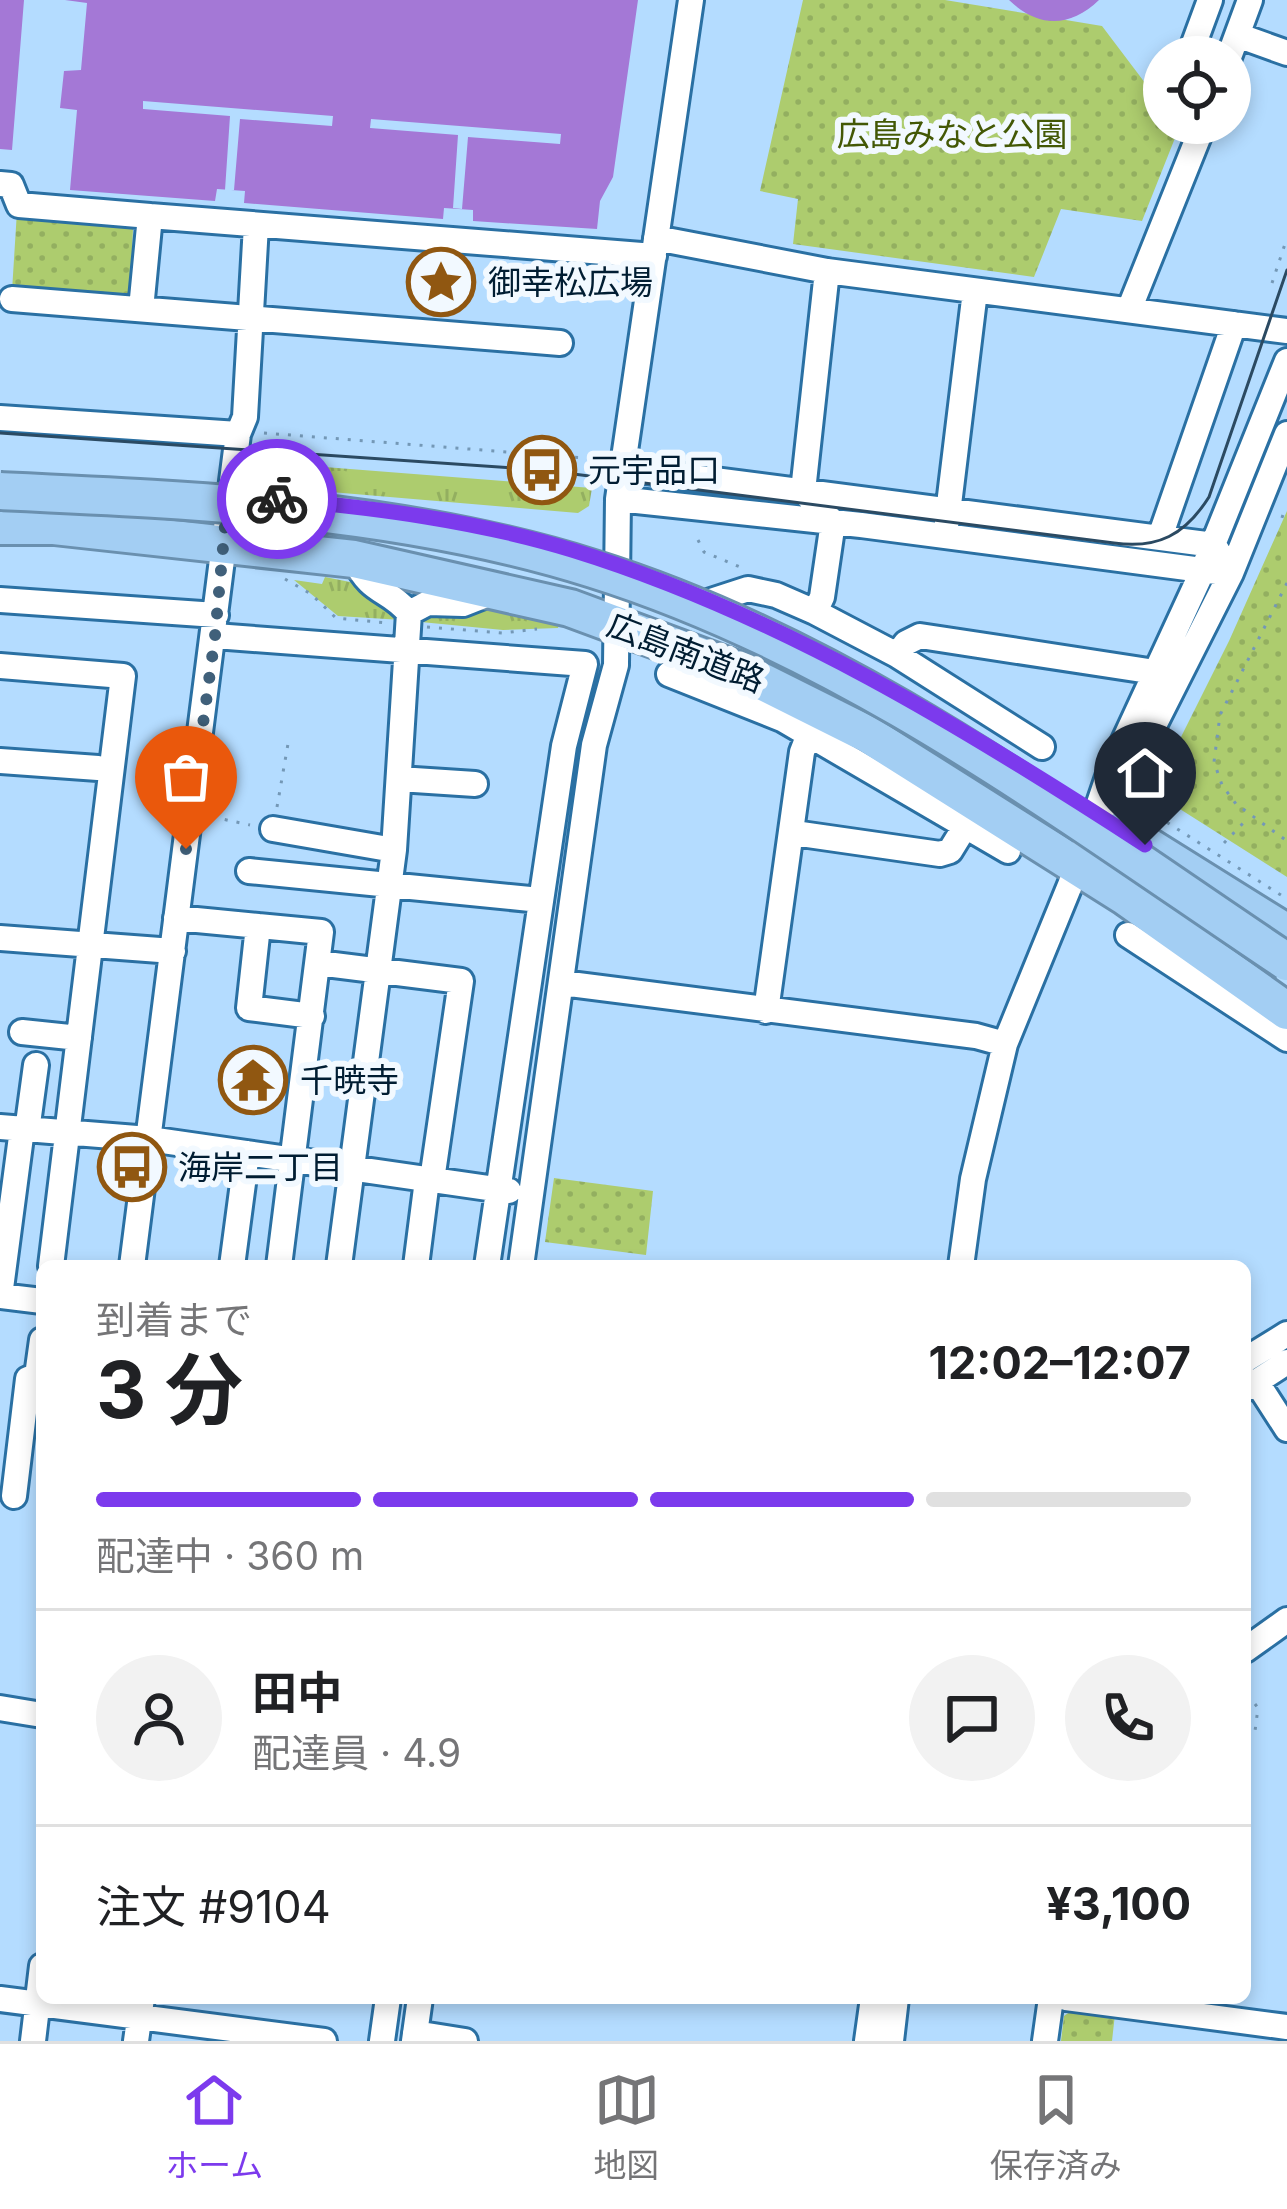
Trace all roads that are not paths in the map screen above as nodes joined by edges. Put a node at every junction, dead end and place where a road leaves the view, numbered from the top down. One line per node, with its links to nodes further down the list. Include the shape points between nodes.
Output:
1 (691, 0): 12 (street)
2 (1210, 0): 4 (street)
3 (1250, 0): 5 (street)
4 (1197, 36)
5 (1237, 36)
6 (1251, 48): 7 (street)
7 (1287, 53)
8 (1192, 144): 17 (street)
9 (0, 184): 10 (street, via 11,185 19,205)
10 (150, 216): 11 (street); 16 (street)
11 (256, 225): 12 (street); 18 (street)
12 (655, 247): 13 (street); 26 (street)
13 (826, 271): 14 (street); 28 (street)
14 (975, 291): 17 (street); 32 (street)
15 (12, 299): 16 (street)
16 (141, 309): 18 (street)
17 (1129, 310): 19 (street)
18 (250, 318): 21 (street); 24 (street)
19 (1234, 324): 20 (street); 34 (street)
20 (1287, 331)
21 (560, 343)
22 (1287, 361): 36 (street)
23 (0, 418): 24 (street)
24 (246, 433): 29 (street)
25 (1287, 434): 40 (street)
26 (622, 468): 28 (street); 30 (street)
27 (0, 487): 29 (highway, 広島南道路); 79 (highway, bridge, via 349,518 499,543 651,590 871,691)
28 (803, 491): 31 (street); 32 (street)
29 (228, 492): 35 (street); 38 (highway, 広島南道路, via 500,531)
30 (618, 499): 31 (street); 38 (street)
31 (833, 522): 32 (street); 44 (street)
32 (947, 523): 34 (street); 39 (street)
33 (0, 526): 35 (highway, 広島南道路)
34 (1160, 537): 36 (street)
35 (223, 543): 37 (highway, 広島南道路); 46 (street)
36 (1214, 544): 39 (street); 40 (street)
37 (354, 559): 41 (highway, 広島南道路); 45 (street, via 366,583)
38 (616, 566): 43 (highway, 広島南道路); 47 (street)
39 (1202, 572): 40 (street); 51 (street)
40 (1232, 573): 63 (street, via 1126,781)
41 (499, 590): 45 (street); 47 (highway, 広島南道路)
42 (0, 600): 46 (street)
43 (708, 602): 44 (street, via 748,590); 55 (highway, 広島南道路, via 838,660)
44 (814, 611): 49 (street)
45 (409, 613): 48 (street)
46 (216, 626): 48 (street); 72 (street)
47 (616, 626): 54 (highway, 広島南道路); 83 (street)
48 (405, 651): 60 (street); 71 (street, via 585,664)
49 (897, 656): 51 (street, via 920,636); 53 (street)
50 (0, 666): 77 (street, via 122,676)
51 (1155, 672): 63 (street)
52 (669, 674): 54 (street)
53 (949, 688): 55 (street); 57 (street)
54 (761, 696): 56 (street); 62 (highway, 広島南道路, via 869,735)
55 (962, 730): 63 (highway, 広島南道路)
56 (808, 734): 62 (street); 65 (street)
57 (1042, 747)
58 (0, 761): 59 (street)
59 (98, 768)
60 (399, 779): 61 (street); 66 (street)
61 (475, 784)
62 (960, 812): 65 (street, via 950,851 940,854); 67 (street); 68 (highway, 広島南道路)
63 (1098, 814): 68 (street); 74 (highway, 広島南道路)
64 (273, 829): 66 (street)
65 (794, 833): 84 (street)
66 (394, 850): 70 (street)
67 (1008, 851)
68 (1077, 868): 82 (highway, 広島南道路); 90 (street)
69 (249, 871): 70 (street)
70 (388, 884): 71 (street); 81 (street)
71 (540, 900): 100 (street)
72 (176, 918): 73 (street); 78 (street)
73 (258, 926): 80 (street, via 321,932); 86 (street, via 249,1007)
74 (1287, 933)
75 (1128, 935): 82 (street)
76 (0, 938): 77 (street)
77 (89, 945): 78 (street); 88 (street)
78 (173, 951): 95 (street)
79 (1287, 962)
80 (318, 963): 81 (street); 86 (street)
81 (377, 970): 98 (street); 99 (street, via 461,981)
82 (1210, 973): 85 (highway, 広島南道路); 89 (street)
83 (562, 983): 84 (street); 92 (street)
84 (766, 1011): 90 (street)
85 (1287, 1011)
86 (312, 1016): 97 (street)
87 (22, 1032): 88 (street)
88 (79, 1038): 94 (street)
89 (1287, 1040)
90 (1005, 1044): 110 (street, via 973,1180)
91 (36, 1065): 93 (street)
92 (545, 1103): 100 (street, via 526,1112); 109 (street)
93 (16, 1129): 94 (street); 111 (street)
94 (65, 1135): 95 (street); 101 (street)
95 (149, 1139): 96 (street); 102 (street)
96 (247, 1153): 97 (street); 103 (street)
97 (293, 1161): 98 (street); 104 (street)
98 (351, 1171): 99 (street); 105 (street)
99 (430, 1180): 100 (street); 106 (street)
100 (504, 1190): 107 (street); 108 (street, via 508,1252)
101 (52, 1260)
102 (133, 1260)
103 (233, 1260)
104 (280, 1260)
105 (340, 1260)
106 (417, 1260)
107 (489, 1260)
108 (519, 1260)
109 (522, 1260)
110 (967, 1260)
111 (0, 1296): 112 (street)
112 (36, 1299)
113 (1287, 1334): 115 (street)
114 (1287, 1362): 117 (street)
115 (1251, 1375)
116 (36, 1376): 119 (street)
117 (1251, 1376)
118 (1251, 1380): 120 (street)
119 (11, 1423): 121 (street)
120 (1287, 1429)
121 (7, 1495)
122 (1287, 1620): 123 (street)
123 (1251, 1646)
124 (0, 1708): 125 (street)
125 (36, 1714)
126 (0, 1999): 127 (street)
127 (36, 2003)
128 (37, 2004): 139 (street)
129 (43, 2004): 136 (street)
130 (387, 2004): 141 (street)
131 (419, 2004): 138 (street)
132 (872, 2004): 143 (street)
133 (895, 2004): 144 (street)
134 (1050, 2004): 145 (street)
135 (1112, 2004): 137 (street)
136 (139, 2019): 140 (street)
137 (1287, 2027)
138 (415, 2037): 142 (street)
139 (33, 2041)
140 (325, 2041)
141 (382, 2041)
142 (465, 2041)
143 (867, 2041)
144 (891, 2041)
145 (1046, 2041)

